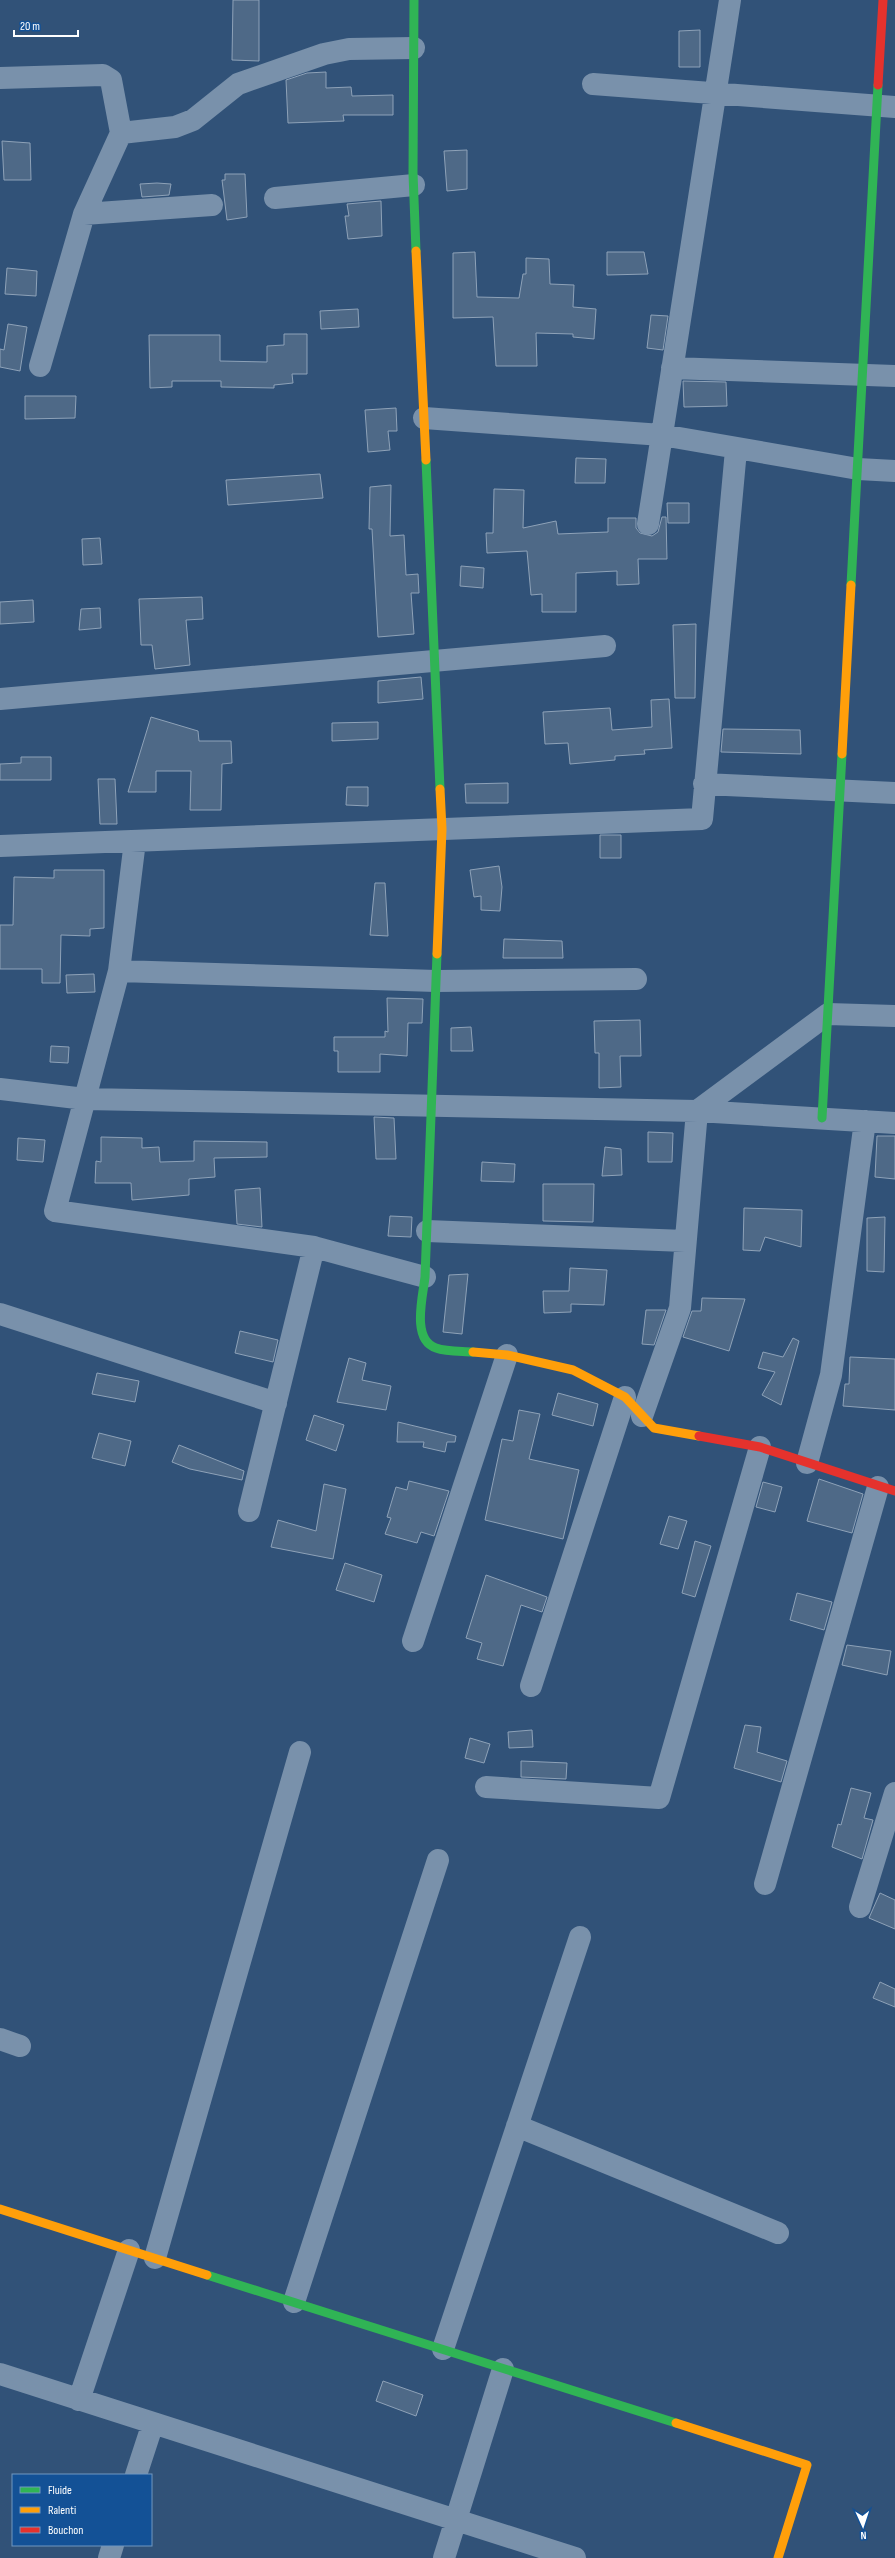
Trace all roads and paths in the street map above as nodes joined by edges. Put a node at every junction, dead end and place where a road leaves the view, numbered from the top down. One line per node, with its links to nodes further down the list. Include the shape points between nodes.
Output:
1 (414, 0): 4 (street)
2 (730, 0): 7 (street)
3 (883, 0): 8 (street)
4 (414, 48): 9 (street, via 349,49 324,54 238,84 193,120 175,127); 10 (street)
5 (0, 78): 9 (street, via 103,75 111,80)
6 (593, 84): 7 (street)
7 (715, 93): 8 (street); 15 (street)
8 (886, 106): 16 (street)
9 (121, 133): 13 (street)
10 (414, 185): 11 (street); 18 (street)
11 (275, 198)
12 (212, 205): 13 (street)
13 (84, 214): 14 (street)
14 (40, 366)
15 (672, 368): 16 (street); 19 (street)
16 (863, 375): 17 (street); 21 (street)
17 (895, 376)
18 (424, 418): 19 (street); 25 (street)
19 (662, 436): 20 (street); 23 (street)
20 (736, 450): 21 (street); 27 (street)
21 (858, 470): 22 (street); 28 (street)
22 (895, 471)
23 (648, 524)
24 (605, 646): 25 (street)
25 (435, 661): 26 (street); 30 (street)
26 (0, 699)
27 (704, 784): 28 (street); 30 (street, via 702,819)
28 (840, 791): 29 (street); 36 (street)
29 (895, 793)
30 (442, 829): 31 (street); 35 (street)
31 (135, 841): 32 (street); 33 (street)
32 (0, 846)
33 (119, 971): 35 (street); 39 (street)
34 (636, 979): 35 (street)
35 (436, 981): 40 (street)
36 (828, 1014): 37 (street); 41 (street); 42 (street)
37 (895, 1016)
38 (0, 1089): 39 (street)
39 (85, 1099): 40 (street); 47 (street, via 55,1211)
40 (431, 1104): 41 (street); 45 (street)
41 (697, 1111): 42 (street); 46 (street)
42 (822, 1118): 43 (street)
43 (865, 1121): 44 (street); 55 (street, via 831,1375)
44 (895, 1123)
45 (426, 1231): 46 (street); 48 (street)
46 (686, 1241): 53 (street, via 680,1308)
47 (314, 1247): 48 (street); 52 (street)
48 (425, 1277): 50 (street, via 420,1329 425,1340 435,1348)
49 (0, 1314): 52 (street)
50 (508, 1355): 51 (street, via 573,1370); 58 (street)
51 (625, 1397): 53 (street); 59 (street)
52 (276, 1403): 57 (street)
53 (642, 1416): 54 (street, via 654,1428)
54 (760, 1448): 55 (street); 61 (street, via 659,1798)
55 (807, 1463): 56 (street)
56 (886, 1489): 64 (street)
57 (249, 1511)
58 (412, 1641)
59 (531, 1686)
60 (300, 1752): 71 (street)
61 (486, 1787)
62 (895, 1793): 65 (street)
63 (438, 1860): 72 (street)
64 (765, 1884)
65 (860, 1907)
66 (580, 1937): 67 (street)
67 (517, 2126): 69 (street); 73 (street)
68 (0, 2209): 70 (street)
69 (778, 2233)
70 (129, 2250): 71 (street); 76 (street)
71 (156, 2258): 72 (street)
72 (294, 2302): 73 (street)
73 (443, 2350): 74 (street)
74 (503, 2369): 79 (street); 84 (street, via 807,2465)
75 (0, 2374): 76 (street)
76 (79, 2400): 77 (street)
77 (153, 2423): 78 (street); 79 (street)
78 (136, 2474)
79 (456, 2520): 82 (street); 83 (street)
80 (113, 2546): 81 (street)
81 (109, 2558)
82 (444, 2558)
83 (575, 2558)
84 (778, 2558)

